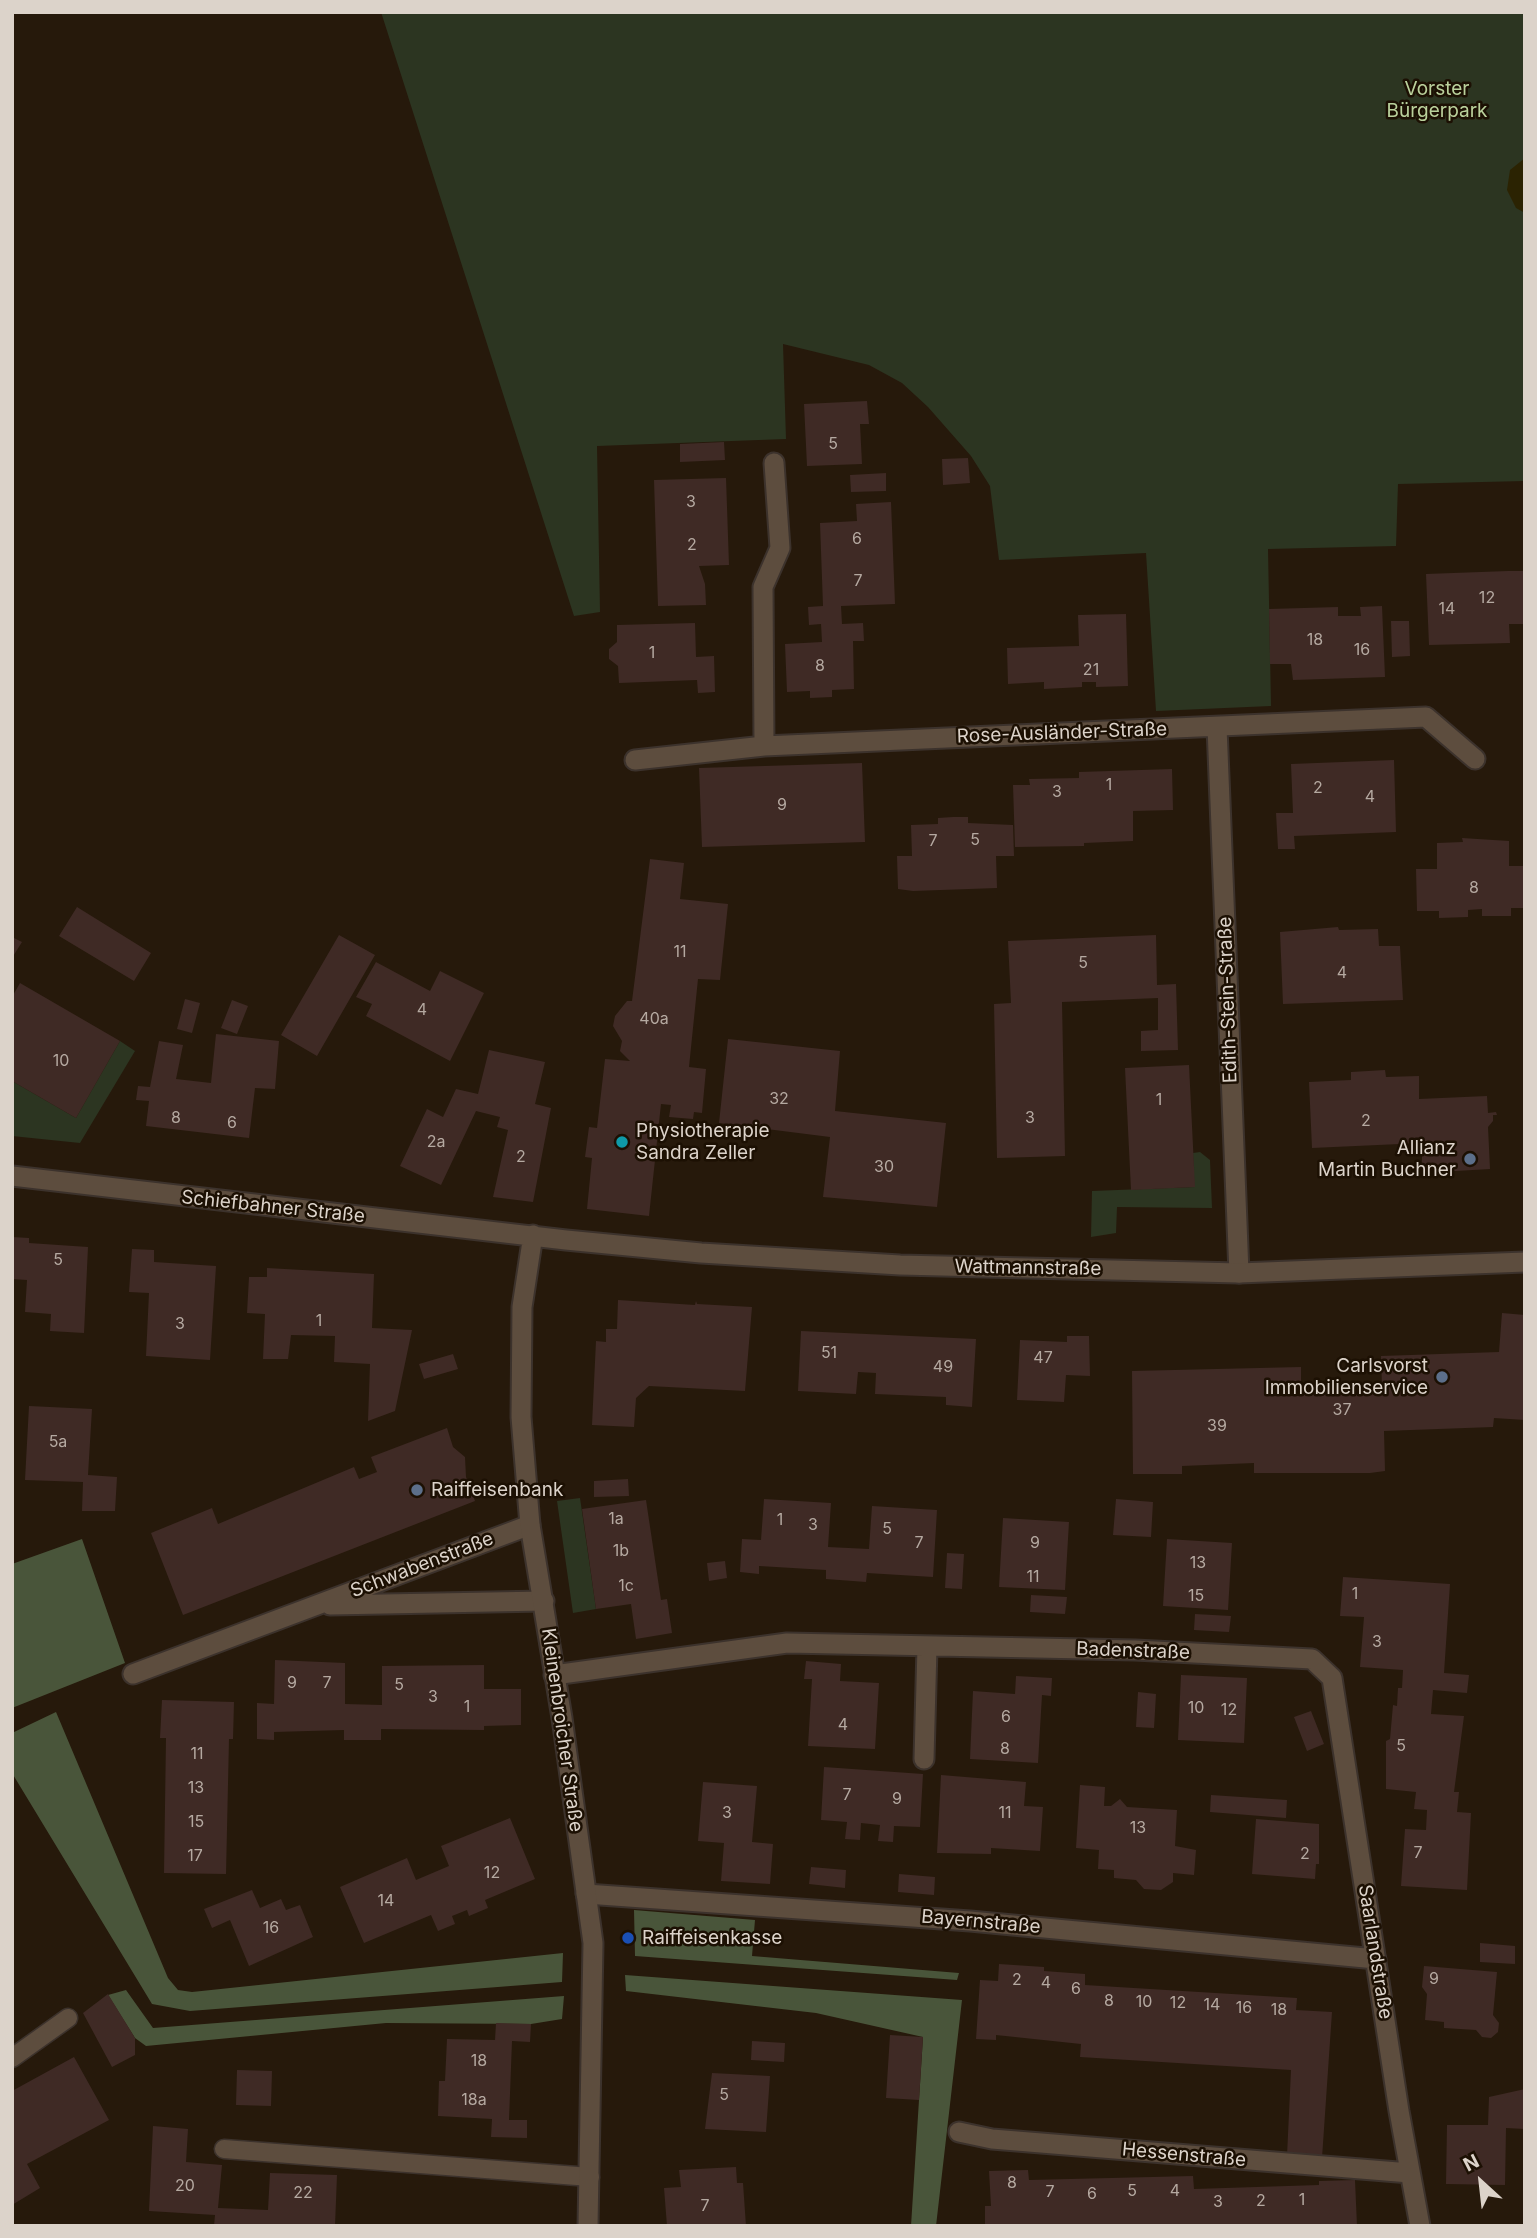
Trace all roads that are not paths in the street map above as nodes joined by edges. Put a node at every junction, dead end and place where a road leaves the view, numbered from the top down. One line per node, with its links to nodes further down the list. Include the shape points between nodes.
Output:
1 (774, 463): 3 (street, via 780,548 763,587)
2 (1217, 727): 3 (street, Rose-Ausländer-Straße); 4 (street, Rose-Ausländer-Straße, via 1426,717); 9 (street, Edith-Stein-Straße)
3 (764, 747): 5 (street, Rose-Ausländer-Straße)
4 (1475, 759)
5 (635, 760)
6 (12, 1176): 7 (street, Schiefbahner Straße)
7 (533, 1235): 9 (street, Wattmannstraße, via 701,1253 886,1265); 10 (street, Kleinenbroicher Straße, via 522,1307 520,1417)
8 (1525, 1262): 9 (street, Wattmannstraße)
9 (1239, 1273)
10 (530, 1525): 11 (street, Kleinenbroicher Straße); 12 (street, Schwabenstraße)
11 (544, 1601): 12 (street, Schwabenstraße); 15 (street, Kleinenbroicher Straße)
12 (314, 1605): 14 (street, Schwabenstraße)
13 (927, 1647): 15 (street, Badenstraße, via 787,1643); 16 (street, Badenstraße, via 1312,1659); 17 (street)
14 (133, 1674)
15 (554, 1675): 18 (street, Kleinenbroicher Straße)
16 (1332, 1678): 19 (street, Saarlandstraße)
17 (924, 1759)
18 (586, 1894): 19 (street, Bayernstraße, via 970,1921); 25 (street, Kleinenbroicher Straße, via 594,1985)
19 (1376, 1959): 24 (street, Saarlandstraße)
20 (68, 2018): 21 (lane)
21 (12, 2058)
22 (959, 2132): 24 (street, Hessenstraße, via 992,2139)
23 (224, 2149): 25 (lane)
24 (1410, 2173): 27 (street, Saarlandstraße)
25 (590, 2177): 26 (street, Kleinenbroicher Straße)
26 (588, 2226)
27 (1420, 2226)

